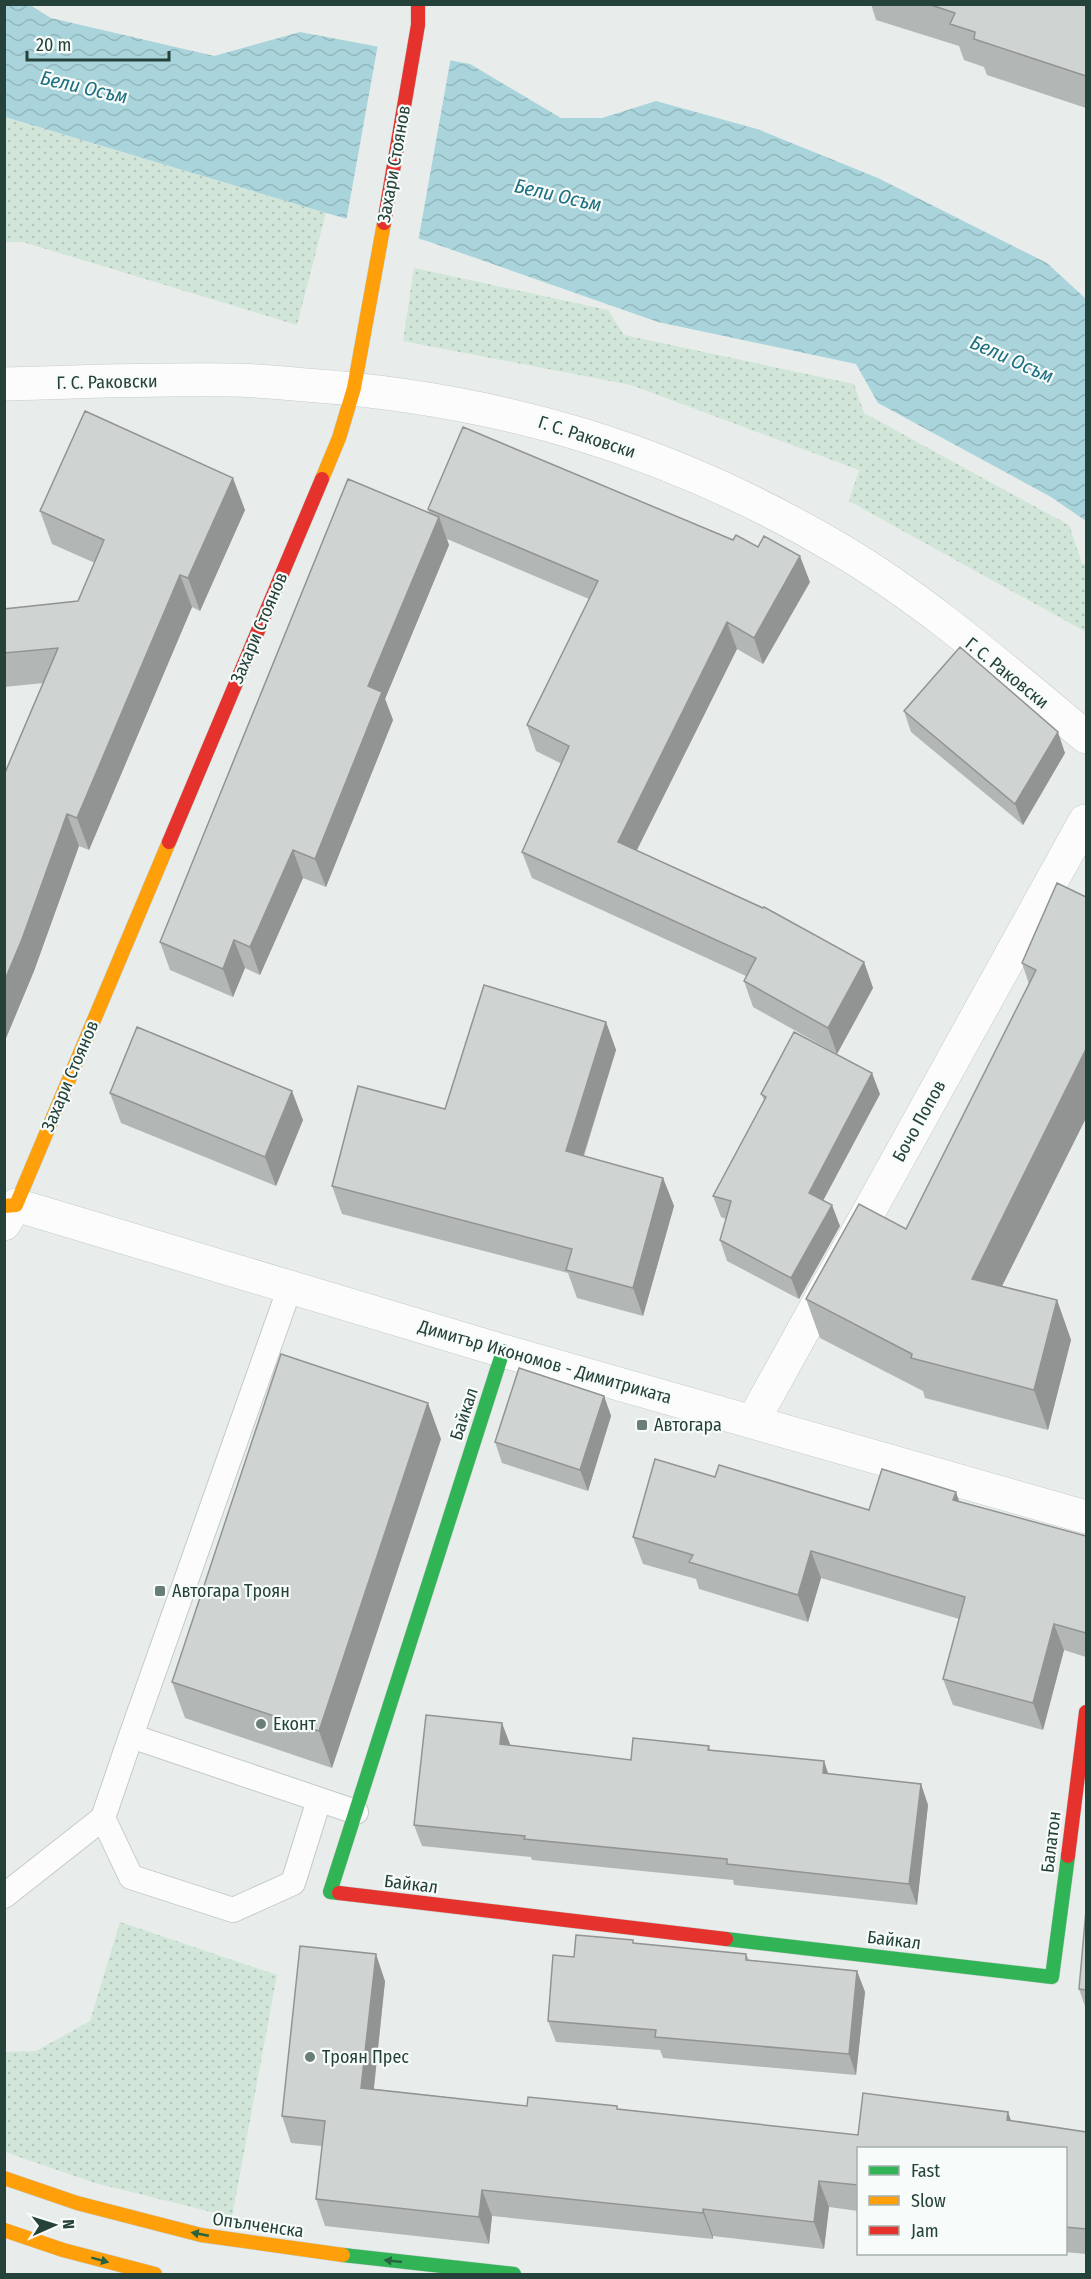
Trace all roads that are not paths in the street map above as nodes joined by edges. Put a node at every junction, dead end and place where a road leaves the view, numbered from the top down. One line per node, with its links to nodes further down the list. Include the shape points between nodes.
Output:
1 (418, 4): 3 (street, Захари Стоянов, via 418,25)
2 (4, 384): 3 (street, Г. С. Раковски, via 231,380)
3 (354, 388): 4 (street, Г. С. Раковски, via 440,399 578,432 690,473 766,508 910,595); 6 (street, Захари Стоянов, via 339,438)
4 (1086, 737)
5 (1085, 822): 9 (street, Бочо Попов)
6 (8, 1211): 7 (street, Димитър Икономов - Димитриката)
7 (290, 1287): 8 (street, Димитър Икономов - Димитриката); 12 (lane)
8 (503, 1351): 9 (street, Димитър Икономов - Димитриката); 14 (street, Байкал)
9 (753, 1421): 10 (street, Димитър Икономов - Димитриката)
10 (1086, 1517)
11 (1086, 1712): 17 (street, Балатон)
12 (131, 1736): 13 (lane); 15 (lane)
13 (319, 1800): 14 (lane); 15 (lane, via 293,1883 233,1910 131,1877)
14 (356, 1812): 17 (street, Байкал, via 330,1892)
15 (103, 1818): 16 (lane)
16 (4, 1896)
17 (1052, 1977)
18 (4, 2178): 21 (street, Опълченска, one-way to 18, via 201,2235 77,2203)
19 (4, 2230): 20 (street, one-way to 20)
20 (155, 2274)
21 (514, 2274)

